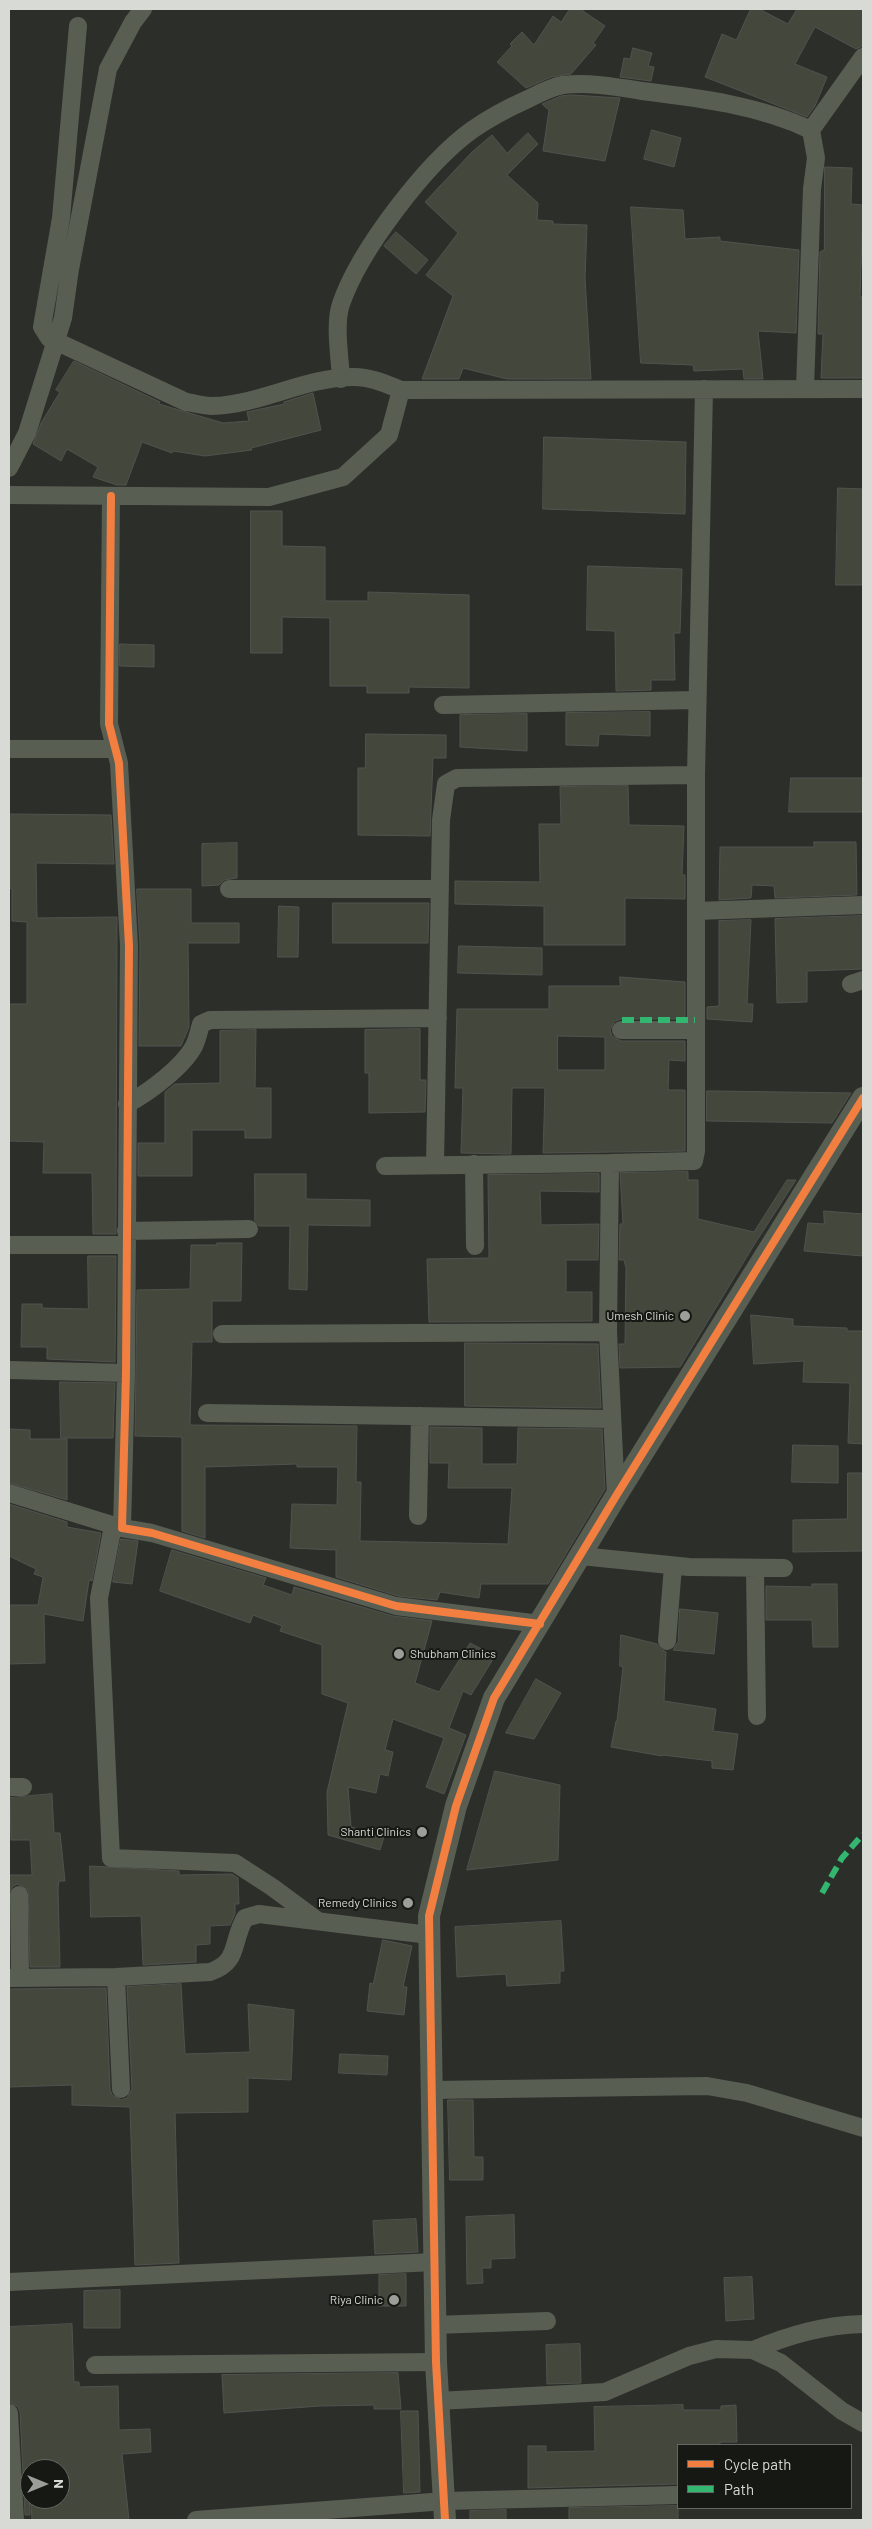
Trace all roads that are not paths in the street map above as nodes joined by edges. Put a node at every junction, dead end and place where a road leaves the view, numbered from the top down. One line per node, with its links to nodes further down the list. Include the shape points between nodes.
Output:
1 (143, 9): 5 (street, via 108,68)
2 (78, 26): 5 (street, via 61,218 42,327)
3 (863, 57): 4 (street)
4 (811, 130): 6 (street, via 790,120 722,102 588,85 562,85 505,110 471,131 441,157 382,228 340,306); 7 (street, via 816,158)
5 (56, 343): 6 (street, via 186,402 210,406 238,404); 11 (street, via 27,432)
6 (341, 379): 10 (street, via 353,377 378,381)
7 (805, 388): 8 (street); 9 (street)
8 (704, 389): 10 (street); 14 (street)
9 (863, 389)
10 (401, 390): 13 (street, via 389,435 344,478 269,497)
11 (9, 468)
12 (9, 496): 13 (street)
13 (111, 496): 16 (street, via 109,724)
14 (698, 700): 15 (street); 18 (street)
15 (443, 705)
16 (115, 748): 17 (street); 27 (street, via 119,763 129,946)
17 (9, 749)
18 (696, 775): 20 (street, via 458,778 446,784 441,820); 22 (street)
19 (229, 889): 20 (street)
20 (440, 889): 23 (street)
21 (863, 905): 22 (street)
22 (696, 911): 25 (street)
23 (438, 1018): 27 (street, via 210,1020 200,1024 194,1046 181,1064 143,1096); 29 (street)
24 (621, 1025): 25 (street)
25 (695, 1025): 28 (street, via 694,1161)
26 (863, 1098): 44 (street)
27 (127, 1104): 33 (street)
28 (610, 1163): 30 (street); 36 (street)
29 (435, 1164): 30 (street); 31 (street)
30 (474, 1164): 35 (street)
31 (385, 1166)
32 (249, 1229): 33 (street)
33 (126, 1238): 34 (street); 39 (street)
34 (9, 1246)
35 (474, 1246)
36 (608, 1332): 37 (street); 42 (street)
37 (222, 1334)
38 (9, 1370): 39 (street)
39 (126, 1373): 46 (street)
40 (207, 1414): 41 (street)
41 (420, 1416): 42 (street); 45 (street)
42 (612, 1420): 44 (street)
43 (9, 1493): 46 (street)
44 (616, 1496): 47 (street)
45 (418, 1516)
46 (118, 1527): 51 (street, via 152,1532 396,1606); 55 (street, via 99,1598 111,1858 235,1863)
47 (581, 1556): 48 (street); 51 (street)
48 (673, 1566): 49 (street); 52 (street)
49 (755, 1568): 50 (street); 53 (street)
50 (784, 1568)
51 (540, 1624): 56 (street, via 494,1698 456,1806 429,1916)
52 (667, 1641)
53 (756, 1716)
54 (19, 1895): 58 (street)
55 (318, 1921): 56 (street); 57 (street, via 259,1914 251,1916 244,1918 232,1958 222,1968 210,1972)
56 (429, 1935): 60 (street)
57 (116, 1977): 58 (street); 59 (street)
58 (14, 1978)
59 (120, 2090)
60 (432, 2090): 61 (street, via 707,2086 747,2094); 62 (street)
61 (863, 2128)
62 (434, 2262): 63 (street); 66 (street)
63 (9, 2282)
64 (547, 2321): 66 (street)
65 (863, 2324): 67 (street, via 816,2328)
66 (435, 2325): 68 (street)
67 (753, 2350): 70 (street, via 716,2349 689,2356 605,2392); 72 (street, via 781,2363 842,2411)
68 (436, 2362): 69 (street); 70 (street)
69 (95, 2365)
70 (438, 2401): 74 (street)
71 (9, 2413): 75 (street)
72 (863, 2423)
73 (677, 2495): 74 (street)
74 (445, 2510): 76 (street)
75 (14, 2520)
76 (196, 2520)

